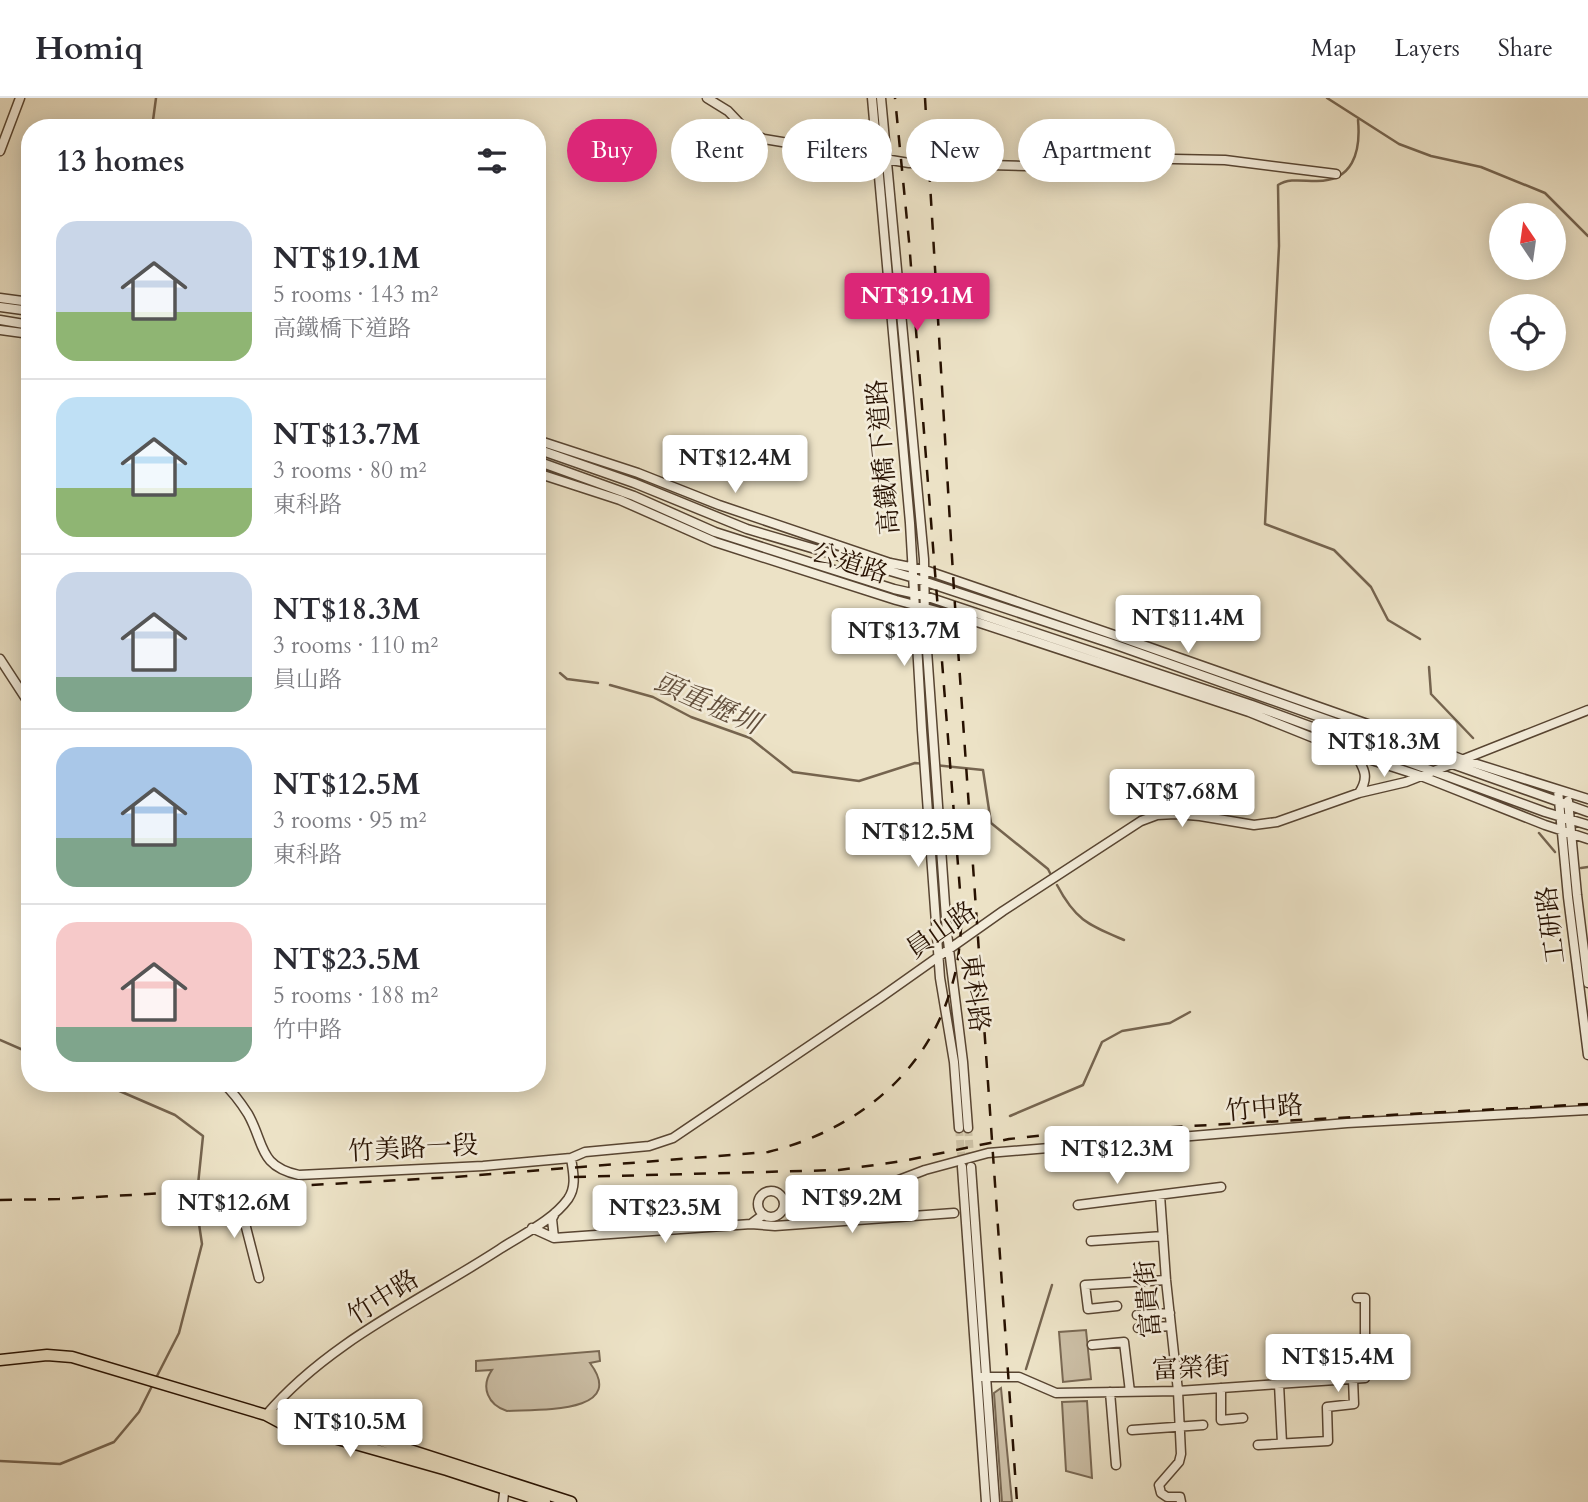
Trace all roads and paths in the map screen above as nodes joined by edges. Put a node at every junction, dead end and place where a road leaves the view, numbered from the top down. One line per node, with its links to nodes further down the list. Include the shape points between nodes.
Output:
1 (20, 98): 8 (street)
2 (706, 98): 7 (street, via 728,111 748,132)
3 (872, 98): 5 (street, 高鐵橋下道路)
4 (881, 98): 6 (street, 高鐵橋下道路)
5 (876, 119)
6 (881, 119)
7 (782, 142)
8 (0, 151)
9 (892, 160): 10 (street, via 1027,166 1124,158 1225,160)
10 (1336, 174)
11 (884, 182): 25 (street, 高鐵橋下道路)
12 (885, 182): 26 (street, 高鐵橋下道路)
13 (0, 298): 14 (street)
14 (21, 301)
15 (0, 307): 16 (street)
16 (21, 310)
17 (0, 320): 18 (street)
18 (21, 324)
19 (0, 330): 20 (street)
20 (21, 333)
21 (546, 443): 25 (street, 公道路, via 798,532)
22 (546, 452): 27 (street, 公道路, via 747,529)
23 (546, 464): 30 (street, 公道路, via 715,532)
24 (546, 476): 33 (street, 公道路, via 620,500 715,542)
25 (913, 567): 26 (street, 公道路); 27 (street, 高鐵橋下道路)
26 (925, 570): 28 (street, 東科路); 29 (street, 公道路)
27 (914, 578): 28 (street, 公道路); 30 (street, 高鐵橋下道路)
28 (926, 582): 31 (street, 東科路); 32 (street, 公道路)
29 (975, 588): 32 (street); 40 (street, 公道路)
30 (915, 594): 31 (street, 公道路); 33 (street, 高鐵橋下道路)
31 (925, 596): 33 (street, 東科路); 34 (street, 公道路)
32 (976, 598): 41 (street, 公道路)
33 (920, 605): 34 (street, 公道路); 44 (street, 東科路)
34 (976, 617): 37 (street, 公道路)
35 (0, 659): 36 (street)
36 (21, 691)
37 (1250, 708): 39 (street, 公道路); 42 (street, 公道路)
38 (1588, 710): 40 (street, 員山路)
39 (1356, 755): 43 (street, 公道路); 46 (street, via 1366,780)
40 (1464, 760): 41 (street, 員山路); 45 (street, 公道路)
41 (1451, 764): 42 (street, 員山路); 49 (street, 公道路)
42 (1432, 771): 43 (street, 員山路); 51 (street, 公道路)
43 (1421, 776): 46 (street, 員山路); 53 (street, 公道路)
44 (930, 778): 55 (street, 東科路); 56 (street, 東科路)
45 (1558, 790): 47 (street, 公道路); 49 (street, 工研路)
46 (1359, 793): 55 (street, 員山路, via 1277,822 1254,825 1175,814 1141,821)
47 (1567, 793): 48 (street, 公道路); 49 (street, 工研路)
48 (1588, 799)
49 (1564, 805): 50 (street, 公道路); 51 (street, 工研路)
50 (1588, 812)
51 (1565, 819): 52 (street, 公道路); 53 (street, 工研路)
52 (1588, 825)
53 (1566, 832): 54 (street, 公道路); 57 (street, 工研路); 58 (street, 工研路)
54 (1588, 839)
55 (948, 949): 56 (street, 員山路); 56 (street, 東科路, via 963,1062 964,1128)
56 (939, 957): 61 (street, 員山路, via 673,1138)
57 (1588, 983)
58 (1588, 1055)
59 (232, 1092): 61 (street, 竹美路一段, via 248,1114 267,1160 288,1172 312,1175)
60 (1588, 1110): 67 (street, 竹中路, via 1346,1123 988,1153 878,1188)
61 (571, 1158): 68 (street, 竹中路, via 573,1189)
62 (967, 1167): 86 (street)
63 (1221, 1187): 64 (street)
64 (1160, 1195): 66 (street); 73 (street, 富貴街)
65 (238, 1196): 76 (street)
66 (1078, 1205)
67 (784, 1206): 70 (street, via 776,1216); 70 (street, via 781,1194 765,1192 758,1201)
68 (555, 1213): 72 (street, 竹中路); 74 (street)
69 (954, 1213): 71 (street)
70 (763, 1214): 71 (street)
71 (751, 1224): 74 (street)
72 (532, 1228): 74 (street); 93 (street, 竹中路, via 331,1355)
73 (1163, 1237): 75 (street); 77 (street, 富貴街)
74 (554, 1238)
75 (1091, 1241)
76 (259, 1278)
77 (1166, 1280): 79 (street, via 1085,1285 1088,1309); 80 (street, 富貴街)
78 (1357, 1298): 87 (street, via 1365,1298 1365,1378)
79 (1117, 1306)
80 (1170, 1312): 81 (street); 82 (street, 富貴街)
81 (1137, 1315)
82 (1171, 1326): 83 (street); 90 (street, 富貴街)
83 (1138, 1328)
84 (1093, 1345): 92 (street, via 1124,1342)
85 (0, 1360): 93 (main road, via 72,1357)
86 (982, 1377): 91 (street, 富榮街, via 1019,1377 1056,1393); 105 (street); 106 (street)
87 (1353, 1379): 88 (street, 富榮街); 98 (street, via 1354,1404 1327,1407 1328,1441)
88 (1279, 1384): 89 (street, 富榮街); 98 (street)
89 (1221, 1388): 90 (street, 富榮街); 94 (street, via 1221,1420)
90 (1178, 1391): 92 (street, 富榮街); 96 (street, 富貴街)
91 (1110, 1392): 92 (street, 富榮街); 100 (street)
92 (1130, 1392)
93 (266, 1415): 101 (main road, via 286,1414 382,1441)
94 (1243, 1418)
95 (1203, 1425): 96 (street)
96 (1179, 1426): 97 (street); 107 (street, 富貴街, via 1179,1462 1159,1485 1161,1493 1180,1497)
97 (1132, 1430)
98 (1282, 1443): 99 (street)
99 (1258, 1445)
100 (1116, 1465)
101 (505, 1486): 102 (street); 103 (main road); 104 (main road)
102 (503, 1502)
103 (545, 1502)
104 (571, 1502)
105 (986, 1502)
106 (995, 1502)
107 (1181, 1502)

